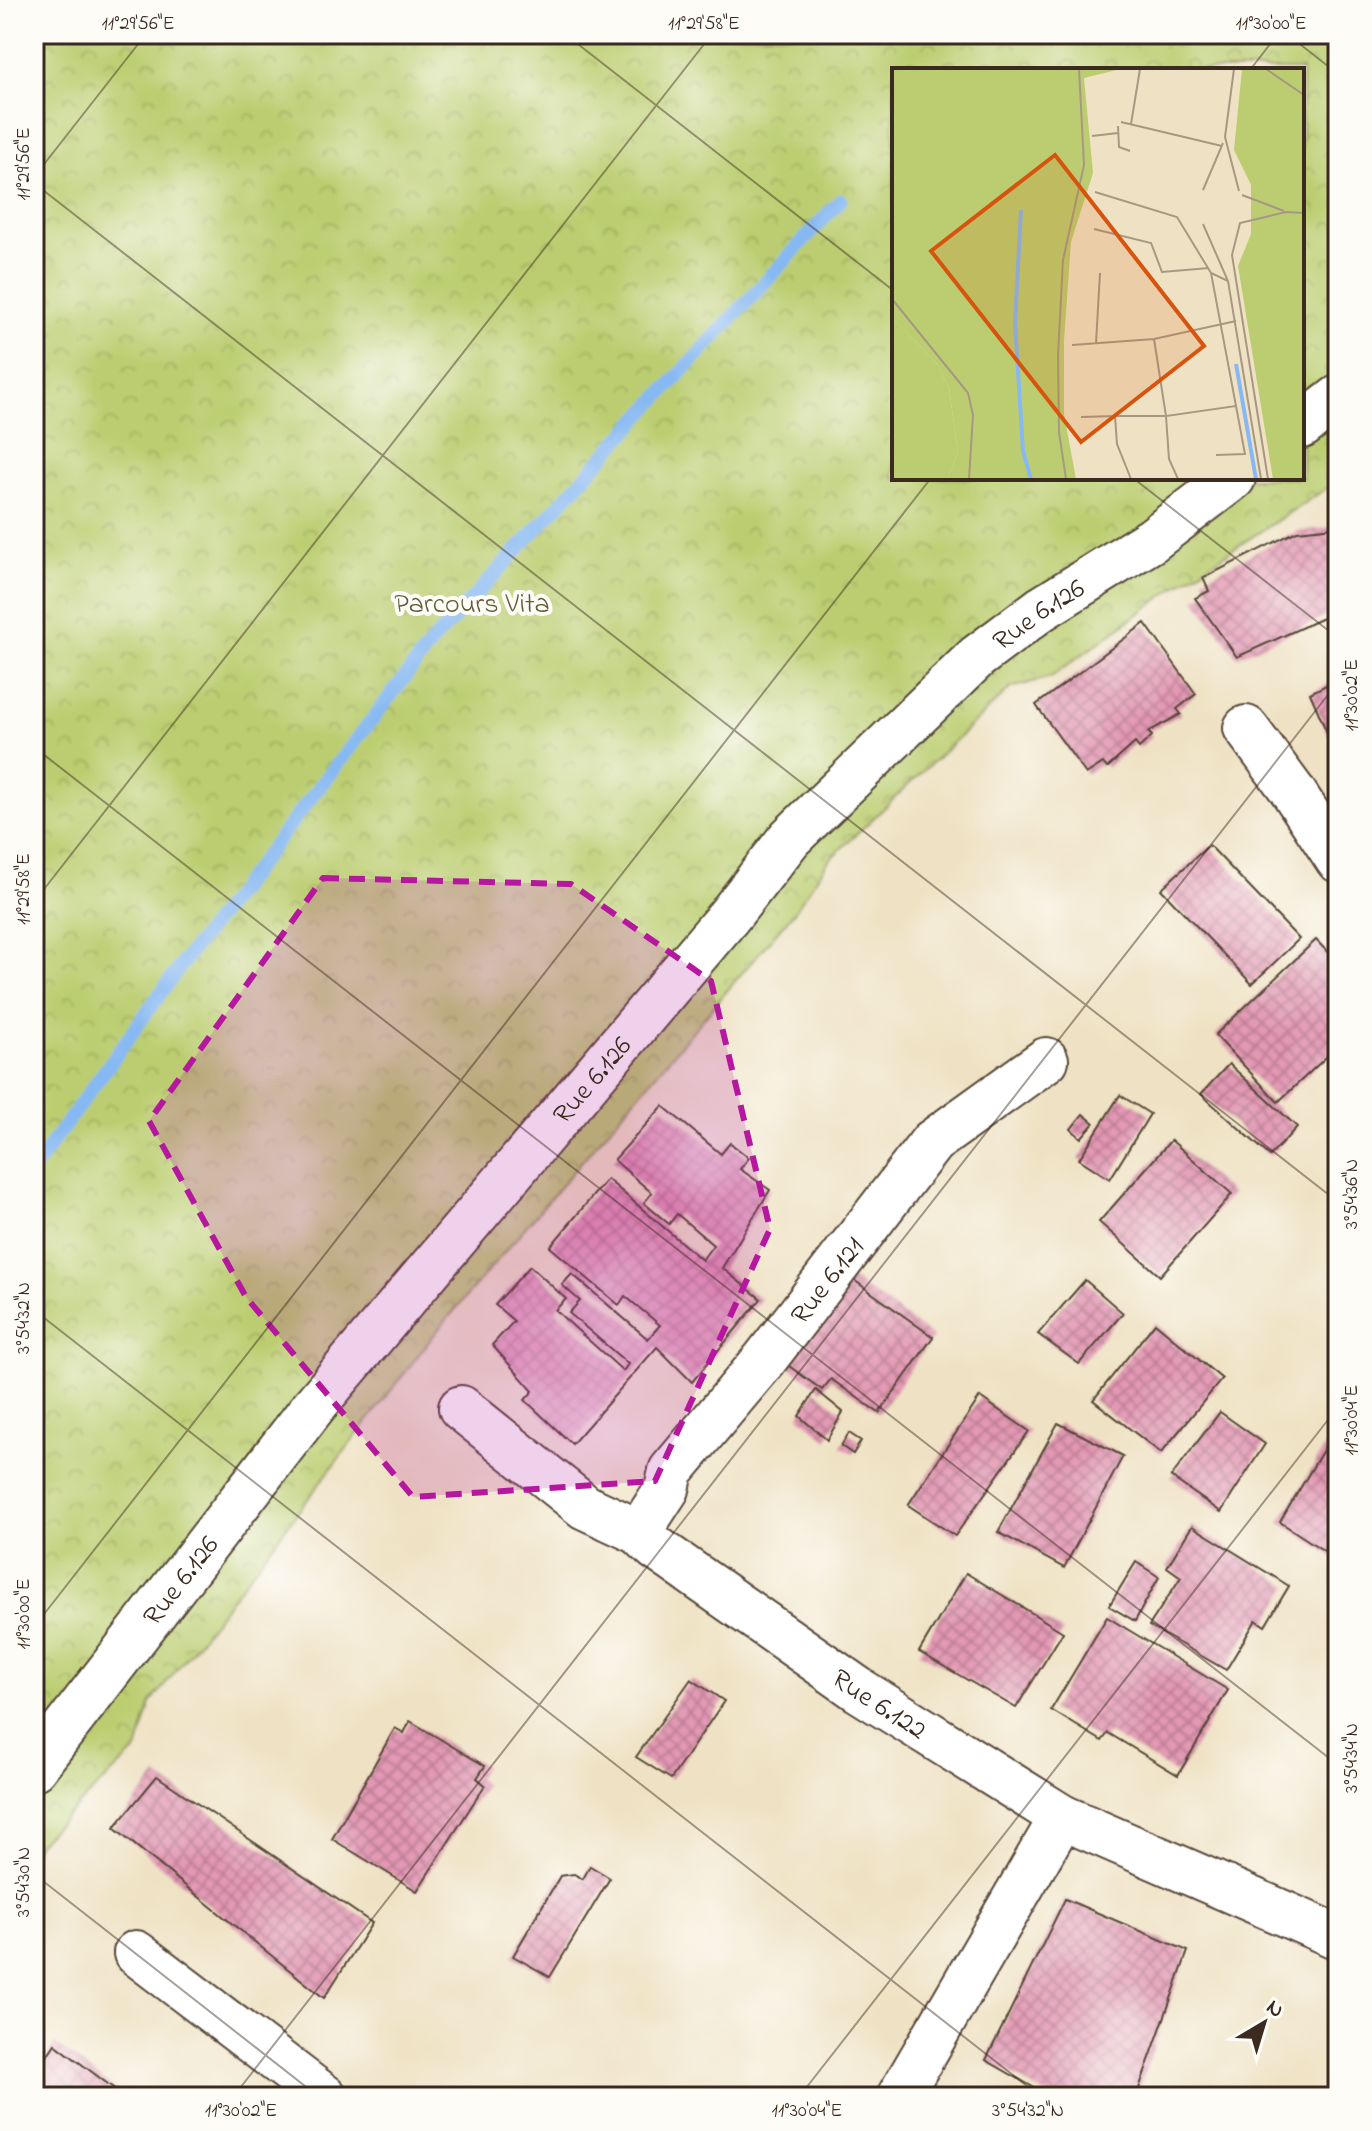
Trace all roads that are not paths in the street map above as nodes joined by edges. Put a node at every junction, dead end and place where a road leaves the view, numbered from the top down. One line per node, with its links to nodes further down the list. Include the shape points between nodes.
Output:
1 (1338, 398): 2 (street)
2 (1304, 424)
3 (1230, 480): 9 (street, Rue 6.126, via 1152,540 1041,609 977,657 790,838 313,1407)
4 (1246, 728): 5 (street)
5 (1338, 860)
6 (1046, 1060): 8 (street, Rue 6.121, via 932,1142 765,1359 671,1471 667,1489)
7 (461, 1408): 8 (street, Rue 6.122, via 585,1507)
8 (639, 1532): 10 (street, Rue 6.122, via 859,1690)
9 (34, 1768)
10 (1062, 1817): 11 (street, Rue 6.122); 14 (street)
11 (1338, 1937)
12 (136, 1953): 13 (street)
13 (325, 2097)
14 (899, 2097)

